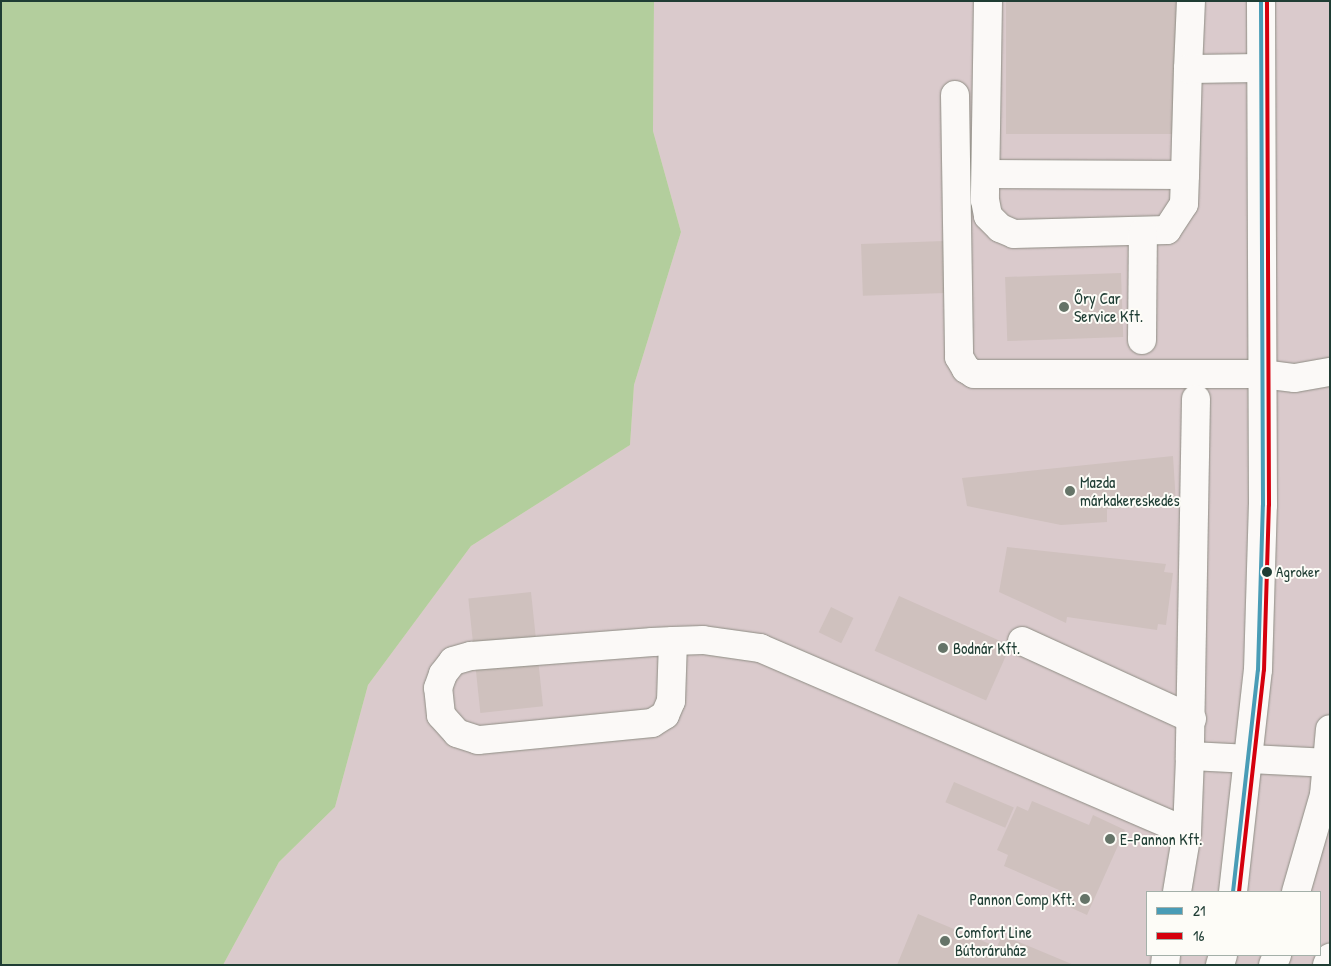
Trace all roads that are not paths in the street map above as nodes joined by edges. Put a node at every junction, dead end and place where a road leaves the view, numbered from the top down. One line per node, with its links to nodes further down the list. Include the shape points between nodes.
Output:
1 (988, 1): 7 (main road)
2 (1191, 1): 5 (main road)
3 (1261, 1): 4 (main road)
4 (1261, 68): 5 (main road); 12 (main road)
5 (1188, 69): 8 (main road)
6 (955, 95): 12 (main road, via 959,357 966,369 974,374)
7 (986, 174): 8 (main road); 9 (main road, via 988,216 1014,234)
8 (1185, 175): 9 (main road, via 1184,204 1178,218 1167,230)
9 (1143, 233): 10 (main road)
10 (1142, 340)
11 (1330, 372): 12 (main road, via 1295,378)
12 (1262, 374): 19 (main road, via 1258,670)
13 (1196, 399): 16 (main road)
14 (673, 641): 14 (main road, via 670,701 665,715 652,723 478,740 458,733 441,715 438,688 453,661 470,656); 21 (main road, via 704,640 760,648)
15 (1022, 642): 16 (main road)
16 (1192, 719): 18 (main road)
17 (1330, 728): 20 (main road)
18 (1190, 756): 19 (main road); 21 (main road)
19 (1250, 757): 20 (main road); 23 (main road)
20 (1328, 763): 24 (main road, via 1324,795)
21 (1187, 832): 22 (main road)
22 (1177, 891)
23 (1233, 891)
24 (1296, 891)
25 (1330, 958): 26 (main road)
26 (1327, 965)

